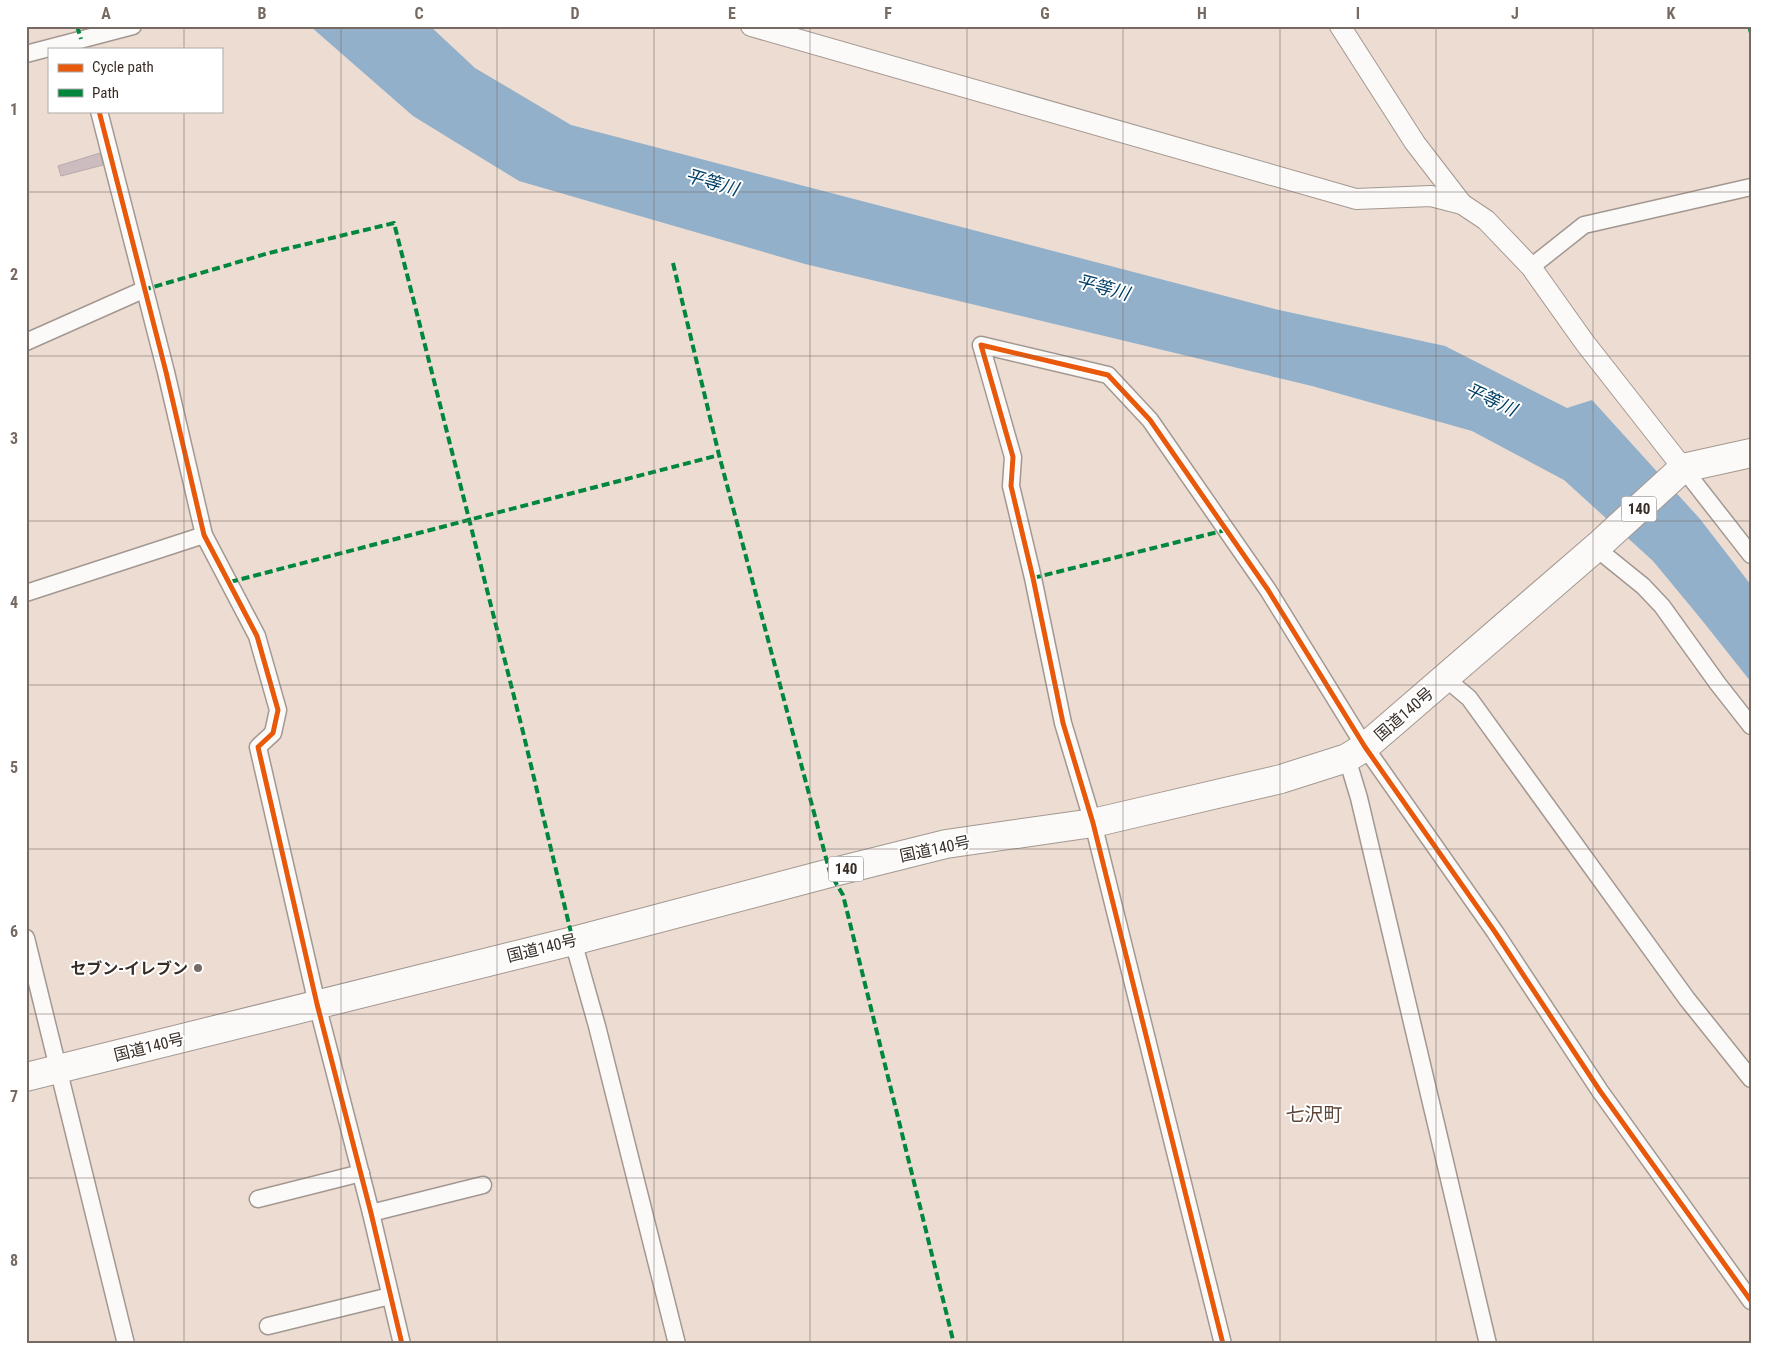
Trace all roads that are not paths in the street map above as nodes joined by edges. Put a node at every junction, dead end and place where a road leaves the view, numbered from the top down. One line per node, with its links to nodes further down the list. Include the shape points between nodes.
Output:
1 (133, 26): 4 (street)
2 (751, 26): 10 (street, via 1356,199 1431,196)
3 (1340, 26): 10 (street, via 1415,143)
4 (82, 44): 5 (street)
5 (60, 48)
6 (48, 50): 7 (street)
7 (26, 54)
8 (99, 112): 12 (street)
9 (1751, 187): 11 (street, via 1584,225)
10 (1462, 204): 11 (street, via 1486,220)
11 (1531, 267): 15 (street)
12 (144, 290): 13 (street); 16 (street)
13 (26, 342)
14 (1751, 453): 15 (highway, 国道140号 / 140)
15 (1681, 471): 17 (highway, 国道140号 / 140); 18 (street)
16 (204, 535): 19 (street); 26 (street, via 257,636 278,710 273,733 258,747)
17 (1598, 546): 20 (highway, 国道140号 / 140); 21 (street, via 1662,606)
18 (1751, 555)
19 (26, 593)
20 (1445, 678): 22 (highway, 国道140号 / 140); 29 (street, via 1469,698 1687,999)
21 (1751, 726)
22 (1356, 753): 23 (highway, 国道140号 / 140, via 1281,779); 23 (street, via 1268,590 1150,420 1108,375 981,344 1013,457 1012,486 1063,723); 35 (street, via 1495,932 1600,1091); 41 (street, via 1359,798)
23 (1093, 823): 25 (highway, 国道140号 / 140, via 946,844); 40 (street)
24 (26, 938): 27 (street)
25 (573, 941): 26 (highway, 国道140号 / 140); 39 (street)
26 (317, 1004): 27 (highway, 国道140号 / 140); 30 (street)
27 (59, 1069): 28 (highway, 国道140号 / 140); 37 (street)
28 (26, 1077)
29 (1751, 1079)
30 (361, 1173): 32 (street); 33 (street)
31 (483, 1185): 33 (street)
32 (258, 1198)
33 (371, 1213): 34 (street)
34 (390, 1296): 36 (street); 38 (street)
35 (1751, 1301)
36 (268, 1326)
37 (126, 1344)
38 (402, 1344)
39 (677, 1344)
40 (1223, 1344)
41 (1488, 1344)

